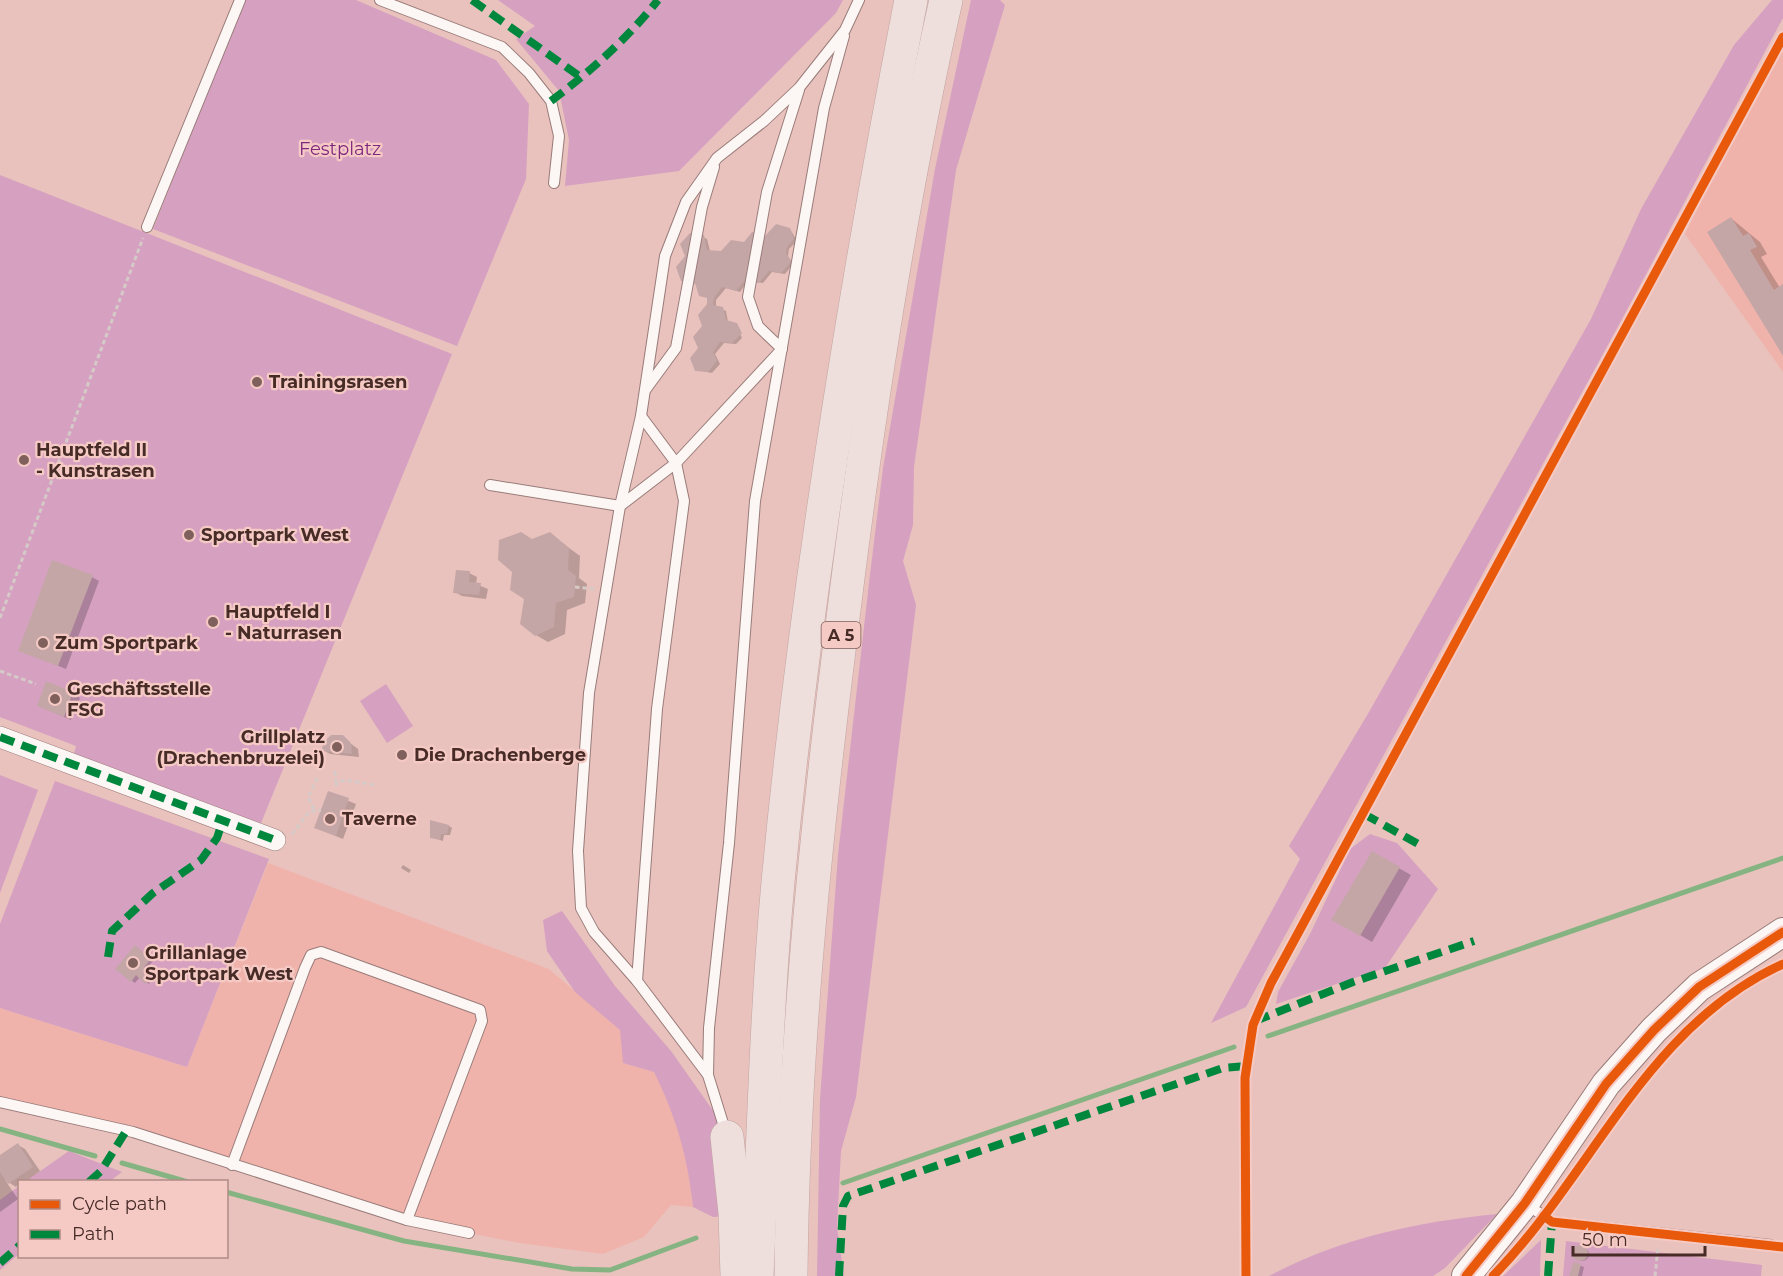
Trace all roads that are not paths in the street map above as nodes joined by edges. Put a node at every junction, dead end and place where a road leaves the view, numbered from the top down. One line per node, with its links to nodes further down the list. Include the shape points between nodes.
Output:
1 (240, 0): 10 (lane)
2 (380, 0): 9 (lane, via 502,48 529,73 551,101 559,136)
3 (859, 0): 6 (lane)
4 (911, 0): 30 (highway, A 5, via 864,249 823,499 797,713 778,884)
5 (946, 0): 31 (highway, A 5, via 893,277 857,496 813,878 798,1058)
6 (845, 30): 7 (lane); 11 (lane, via 824,108)
7 (799, 88): 8 (lane); 11 (lane, via 768,192 748,297 758,326)
8 (717, 158): 12 (lane, via 702,207 676,348); 12 (lane, via 686,202 666,256)
9 (554, 183)
10 (147, 227)
11 (782, 349): 14 (lane); 21 (lane, via 755,501)
12 (645, 391): 13 (lane)
13 (641, 416): 14 (lane); 16 (lane)
14 (676, 463): 16 (lane); 20 (lane, via 684,501 657,709)
15 (490, 485): 16 (lane)
16 (620, 506): 20 (lane, via 589,693 578,851 581,908 594,932)
17 (0, 737): 18 (street)
18 (281, 839)
19 (1783, 932): 25 (street, via 1699,987 1654,1030 1606,1084)
20 (637, 981): 21 (lane)
21 (708, 1075): 23 (lane)
22 (0, 1102): 24 (lane, via 133,1132)
23 (727, 1137): 29 (highway)
24 (232, 1165): 26 (lane); 26 (lane, via 305,968 311,955 321,952 480,1010 482,1021)
25 (1525, 1203): 28 (lane, via 1552,1222); 32 (street)
26 (406, 1220): 27 (lane)
27 (469, 1233)
28 (1771, 1245)
29 (737, 1276)
30 (757, 1276)
31 (792, 1276)
32 (1466, 1276)

